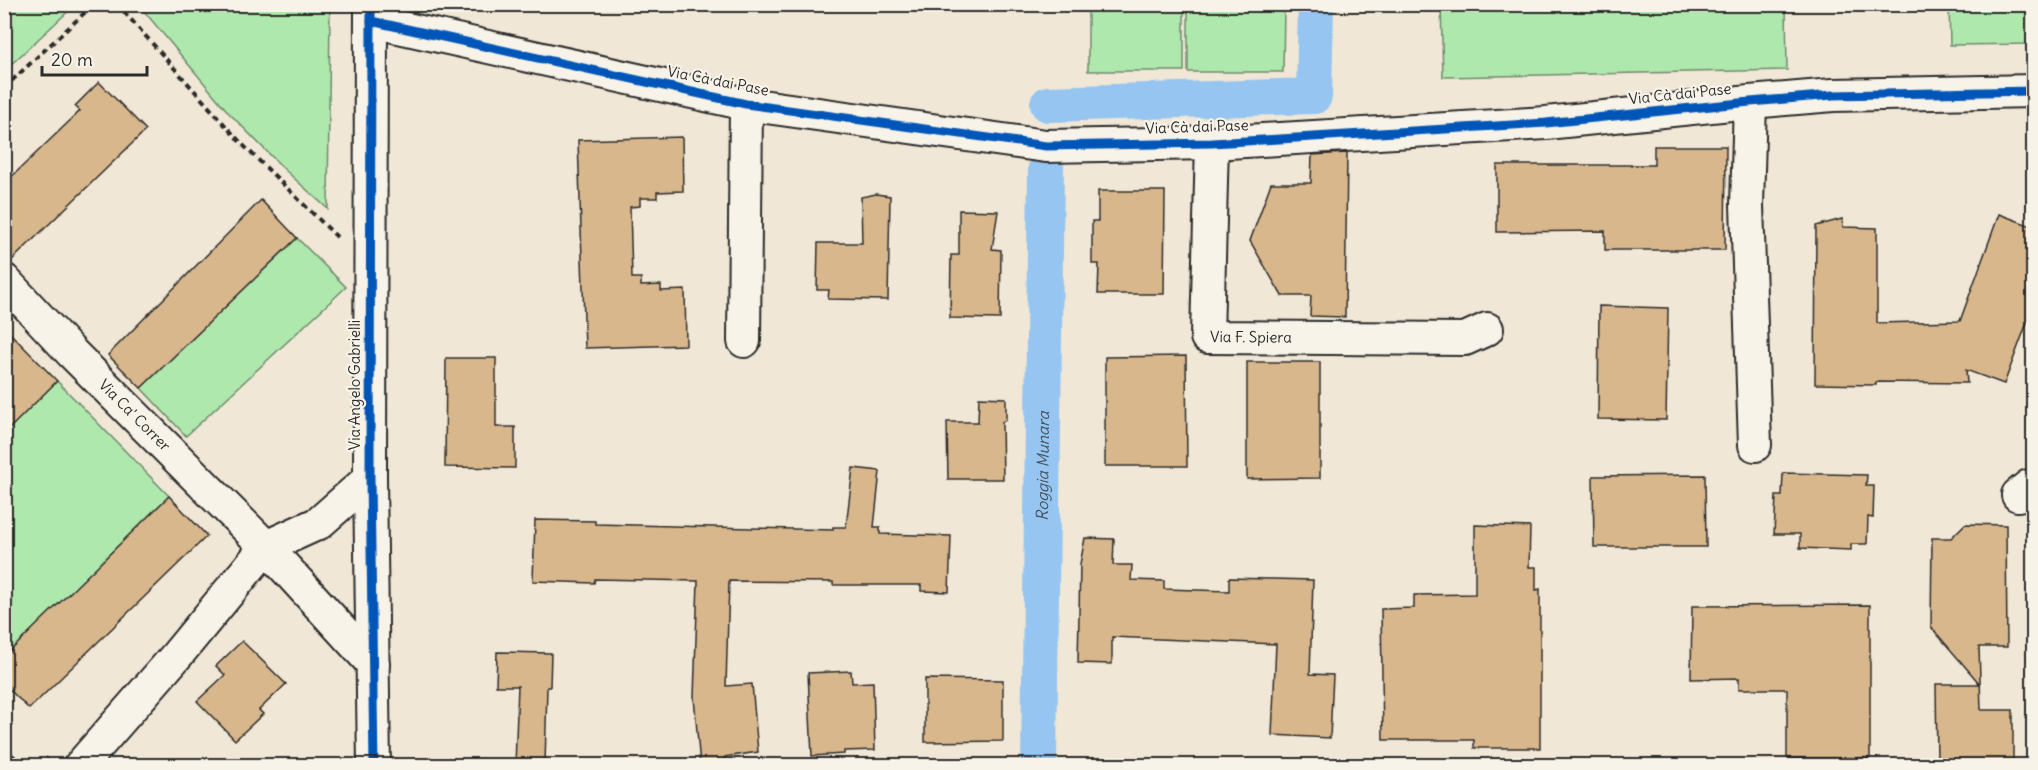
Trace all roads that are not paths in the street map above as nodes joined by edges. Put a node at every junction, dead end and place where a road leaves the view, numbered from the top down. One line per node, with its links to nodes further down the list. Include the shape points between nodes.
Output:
1 (371, 13): 4 (street, Via Cà dai Pase); 10 (street, Via Angelo Gabrielli)
2 (2034, 91): 3 (street, Via Cà dai Pase, via 1833,95)
3 (1750, 102): 5 (street, Via Cà dai Pase, via 1546,123); 9 (street, Via Cà dai Pase, via 1747,205)
4 (746, 104): 5 (street, Via Cà dai Pase, via 1046,146); 8 (street, Via Cà dai Pase)
5 (1212, 143): 7 (street, Via F. Spiera, via 1207,337 1465,339)
6 (4, 280): 11 (street, Via Ca' Correr)
7 (1487, 329)
8 (744, 341)
9 (1755, 446)
10 (370, 478): 11 (street, via 319,523); 12 (street, Via Angelo Gabrielli)
11 (266, 547): 12 (street, Via Ca' Correr); 13 (street)
12 (373, 664): 14 (street, Via Angelo Gabrielli)
13 (80, 765)
14 (374, 765)

